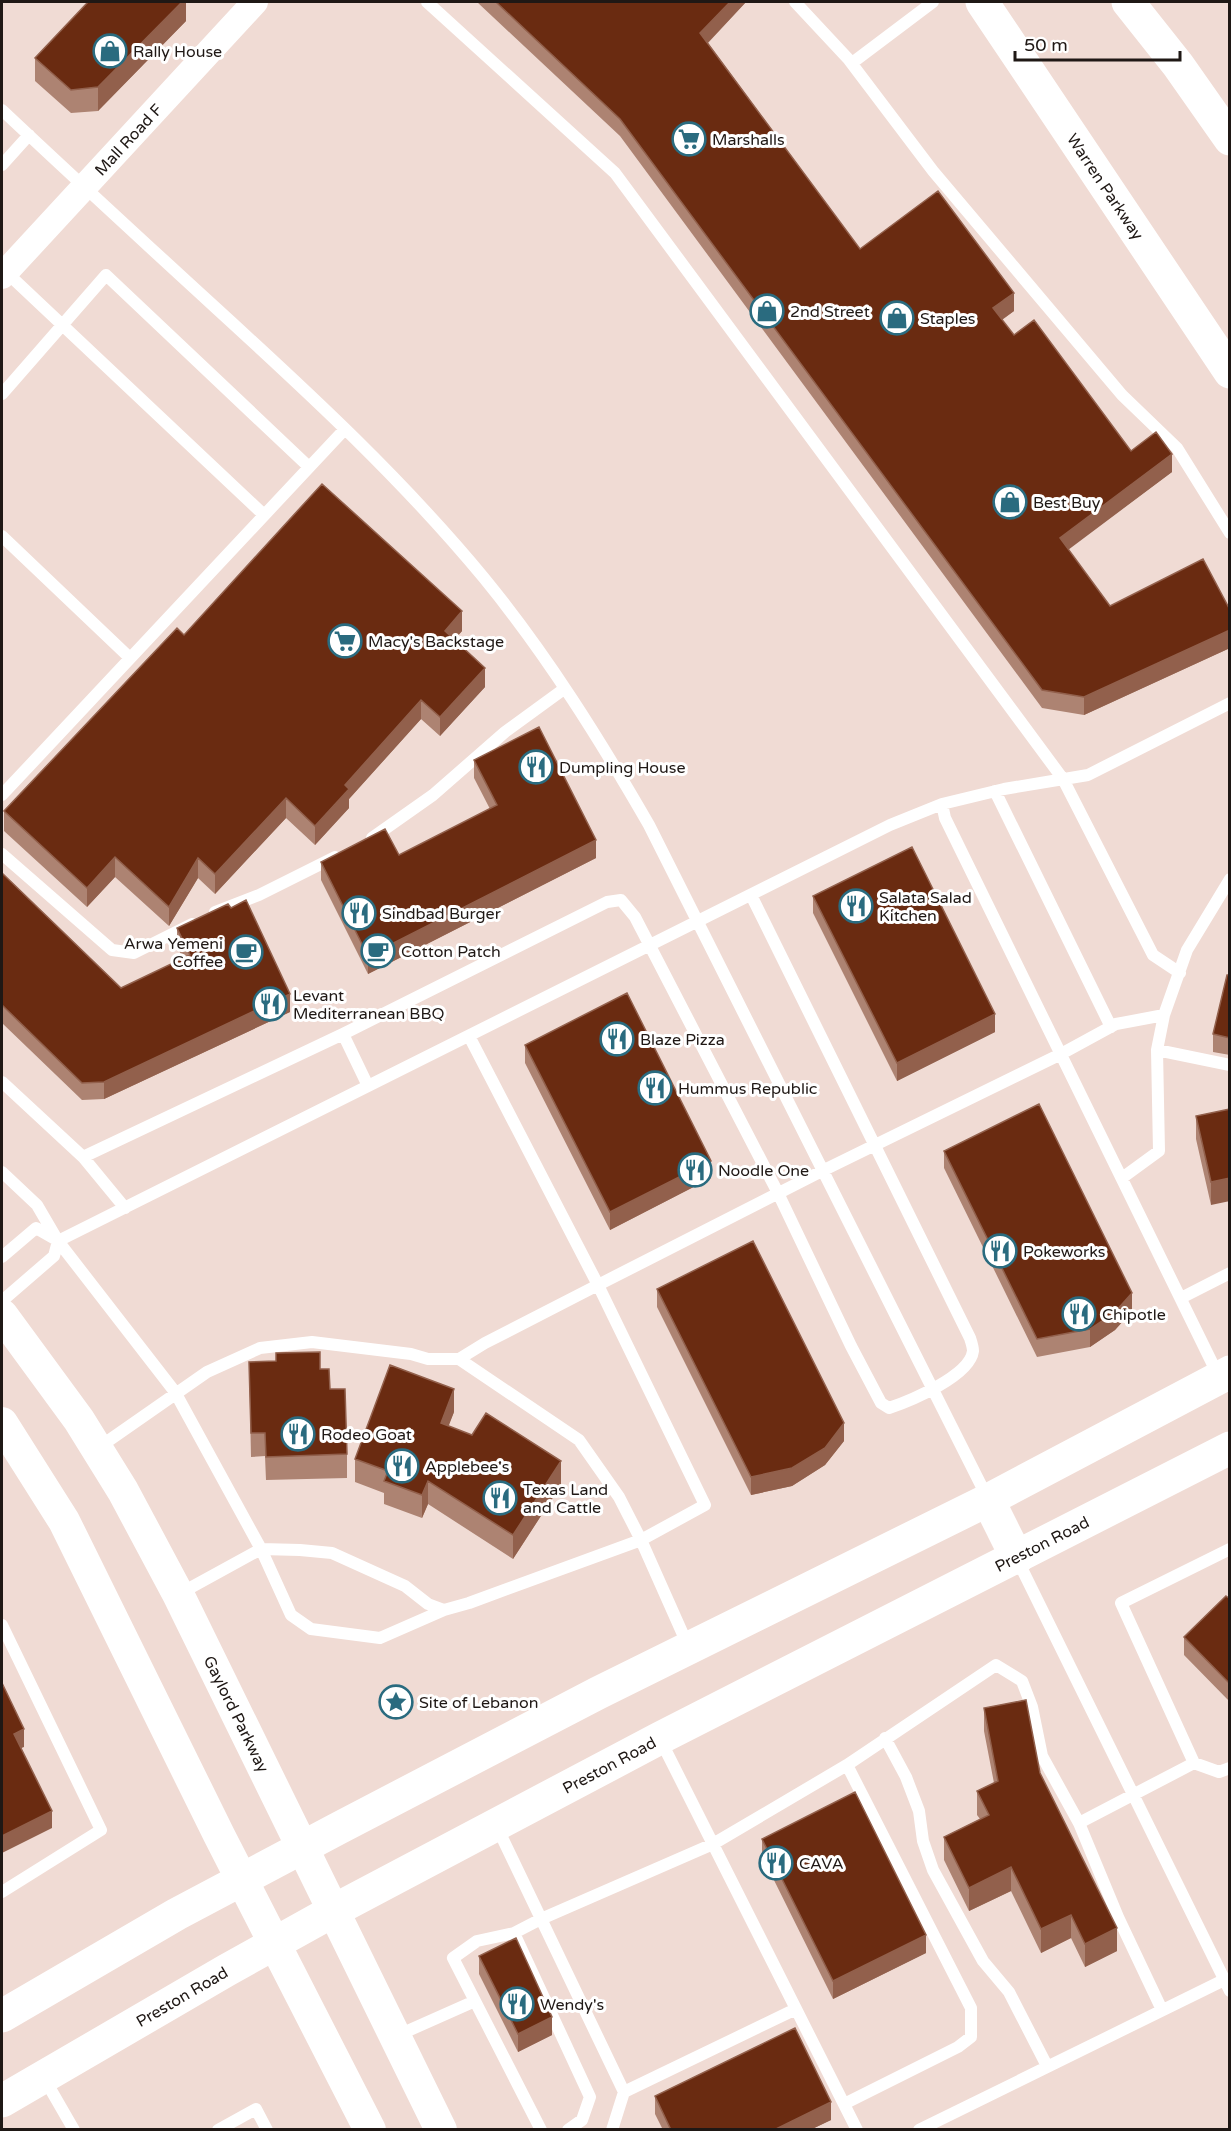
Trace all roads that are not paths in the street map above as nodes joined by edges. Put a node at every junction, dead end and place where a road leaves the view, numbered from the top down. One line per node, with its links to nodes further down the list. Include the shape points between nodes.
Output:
1 (255, 2): 12 (street, Mall Road F)
2 (427, 2): 25 (lane, via 615,173)
3 (795, 2): 7 (lane)
4 (933, 2): 7 (lane, via 852,63)
5 (982, 2): 15 (main road, Warren Parkway)
6 (1128, 2): 10 (main road)
7 (849, 60): 20 (lane, via 933,171 1122,396 1177,448)
8 (2, 110): 9 (lane)
9 (29, 135): 11 (lane); 12 (lane)
10 (1230, 139)
11 (2, 165)
12 (83, 186): 13 (street, Mall Road F); 17 (lane)
13 (3, 272): 14 (lane)
14 (63, 326): 16 (lane); 18 (lane, via 106,275); 19 (lane)
15 (1230, 372)
16 (2, 394)
17 (345, 429): 18 (lane); 23 (lane, via 485,579)
18 (309, 467): 19 (lane)
19 (264, 515): 22 (lane)
20 (1230, 533)
21 (2, 536): 22 (lane)
22 (130, 658): 27 (lane)
23 (564, 689): 29 (lane, via 381,834 134,953 112,950); 32 (lane, via 597,736 649,825)
24 (1230, 703): 25 (lane, via 1088,775)
25 (1063, 779): 26 (lane); 34 (lane, via 1153,955)
26 (995, 791): 28 (lane); 36 (lane)
27 (2, 795)
28 (942, 804): 31 (lane, via 890,825); 40 (lane, via 945,818)
29 (2, 854)
30 (1228, 885): 34 (lane, via 1187,950)
31 (752, 895): 32 (lane); 44 (lane)
32 (698, 922): 33 (lane); 46 (lane)
33 (650, 946): 37 (lane, via 629,908 615,900); 38 (lane); 49 (lane)
34 (1180, 973): 35 (lane)
35 (1164, 1015): 36 (lane); 39 (lane)
36 (1111, 1027): 40 (lane)
37 (343, 1034): 43 (lane); 45 (lane)
38 (469, 1036): 43 (lane); 54 (lane)
39 (1157, 1050): 41 (lane); 48 (lane, via 1159,1151)
40 (1061, 1054): 44 (lane); 48 (lane)
41 (1230, 1065)
42 (2, 1082): 45 (lane)
43 (368, 1086): 50 (lane)
44 (875, 1145): 46 (lane); 60 (lane, via 970,1338 973,1352 968,1364)
45 (83, 1156): 50 (lane)
46 (824, 1170): 49 (lane); 60 (lane)
47 (2, 1172): 51 (lane, via 37,1205)
48 (1122, 1178): 55 (lane)
49 (778, 1193): 54 (lane); 60 (lane, via 881,1403 890,1408)
50 (125, 1208): 51 (lane)
51 (58, 1241): 52 (lane, via 36,1228); 56 (lane, via 54,1256); 61 (lane)
52 (2, 1257)
53 (1230, 1273): 55 (lane)
54 (598, 1285): 58 (lane); 66 (lane, via 705,1505)
55 (1181, 1298): 59 (lane)
56 (2, 1301)
57 (2, 1315): 64 (street, Gaylord Parkway)
58 (459, 1359): 61 (lane, via 428,1359 312,1342 260,1348 207,1372); 66 (lane, via 579,1440 619,1497)
59 (1225, 1375): 65 (main road)
60 (933, 1389): 65 (lane)
61 (175, 1392): 64 (lane); 67 (lane)
62 (2, 1423): 85 (street, via 64,1521)
63 (1230, 1448): 69 (main road, Preston Road)
64 (97, 1449): 70 (street, Gaylord Parkway)
65 (988, 1500): 69 (main road); 74 (main road)
66 (641, 1540): 71 (lane); 74 (lane)
67 (261, 1549): 70 (lane); 71 (lane, via 332,1554 405,1586 428,1604); 71 (lane, via 291,1615 312,1629 381,1638)
68 (1229, 1550): 77 (lane, via 1121,1603)
69 (1017, 1558): 75 (main road, Preston Road); 80 (lane)
70 (178, 1594): 84 (street, Gaylord Parkway)
71 (444, 1610)
72 (2, 1625): 73 (lane)
73 (6, 1647): 86 (lane, via 100,1830)
74 (689, 1648): 84 (main road)
75 (660, 1738): 82 (main road, Preston Road); 83 (lane)
76 (885, 1738): 78 (lane); 81 (lane, via 996,1665 1022,1682 1032,1707 1042,1756); 97 (lane, via 919,1811 923,1841 933,1870 983,1961 1008,1992)
77 (1194, 1763): 79 (lane, via 1219,1772); 80 (lane)
78 (847, 1765): 83 (lane); 101 (lane, via 971,2008 973,2026 971,2037 957,2047)
79 (1230, 1768)
80 (1134, 1796): 81 (lane); 91 (lane)
81 (1079, 1823): 94 (lane)
82 (496, 1826): 87 (main road, Preston Road); 88 (lane)
83 (713, 1844): 88 (lane); 93 (lane)
84 (302, 1847): 85 (main road); 87 (street, Gaylord Parkway)
85 (242, 1880): 90 (street); 95 (main road)
86 (2, 1892)
87 (333, 1911): 90 (main road, Preston Road); 96 (street, Gaylord Parkway)
88 (541, 1919): 89 (lane); 99 (lane)
89 (514, 1933): 92 (lane, via 477,1941 453,1958); 108 (lane, via 590,2097 582,2120)
90 (275, 1942): 98 (main road, Preston Road); 105 (street)
91 (1227, 1986): 94 (lane)
92 (476, 2001): 96 (lane); 107 (lane)
93 (796, 2009): 99 (lane); 101 (lane)
94 (1162, 2010): 97 (lane)
95 (2, 2016)
96 (394, 2037): 106 (street, Gaylord Parkway)
97 (1047, 2066): 111 (lane)
98 (44, 2077): 100 (main road, Preston Road); 102 (lane)
99 (624, 2092): 109 (lane)
100 (2, 2101)
101 (844, 2104): 110 (lane)
102 (74, 2130)
103 (218, 2130): 104 (lane, via 256,2109)
104 (267, 2130)
105 (370, 2130)
106 (441, 2130)
107 (541, 2130)
108 (568, 2130)
109 (612, 2130)
110 (857, 2130)
111 (919, 2130)

